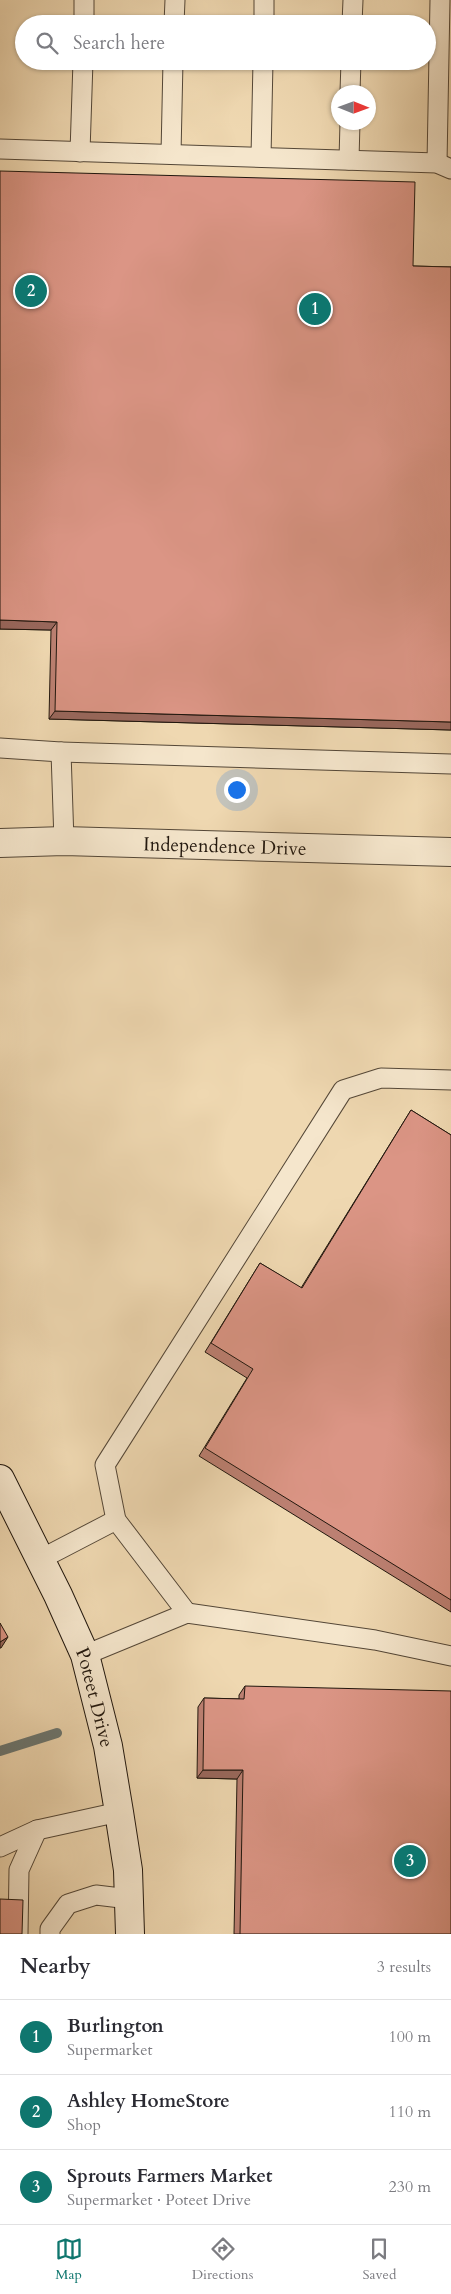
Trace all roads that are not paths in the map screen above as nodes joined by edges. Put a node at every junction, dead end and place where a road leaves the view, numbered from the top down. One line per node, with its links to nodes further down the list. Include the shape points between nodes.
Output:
1 (84, 0): 6 (lane)
2 (174, 0): 7 (lane)
3 (264, 0): 8 (lane)
4 (353, 0): 9 (lane)
5 (440, 0): 21 (lane)
6 (84, 15)
7 (174, 15)
8 (264, 15)
9 (352, 15)
10 (83, 70): 17 (lane)
11 (173, 70): 18 (lane)
12 (263, 70): 19 (lane)
13 (351, 70): 14 (lane)
14 (350, 85)
15 (350, 130): 20 (lane)
16 (0, 149): 17 (lane)
17 (80, 152): 18 (lane)
18 (171, 154): 19 (lane)
19 (261, 157): 20 (lane)
20 (349, 160): 21 (lane)
21 (444, 166)
22 (0, 748): 23 (lane)
23 (61, 752): 24 (lane); 25 (lane)
24 (451, 764)
25 (64, 841): 26 (street, Independence Drive); 27 (street, Independence Drive)
26 (0, 843)
27 (451, 852)
28 (451, 1080): 30 (lane, via 381,1078 343,1090 105,1465)
29 (0, 1478): 31 (street, Poteet Drive)
30 (116, 1520): 31 (lane); 32 (lane)
31 (40, 1560): 33 (street, Poteet Drive)
32 (187, 1614): 33 (lane); 34 (lane, via 375,1640)
33 (85, 1655): 35 (street, Poteet Drive, via 108,1746)
34 (451, 1656)
35 (119, 1812): 36 (lane); 38 (street, Poteet Drive)
36 (37, 1830): 37 (lane); 39 (lane, via 19,1870)
37 (0, 1847)
38 (129, 1900): 40 (lane, via 96,1895 68,1904 50,1929); 41 (street, Poteet Drive)
39 (18, 1934)
40 (50, 1934)
41 (130, 1934)

